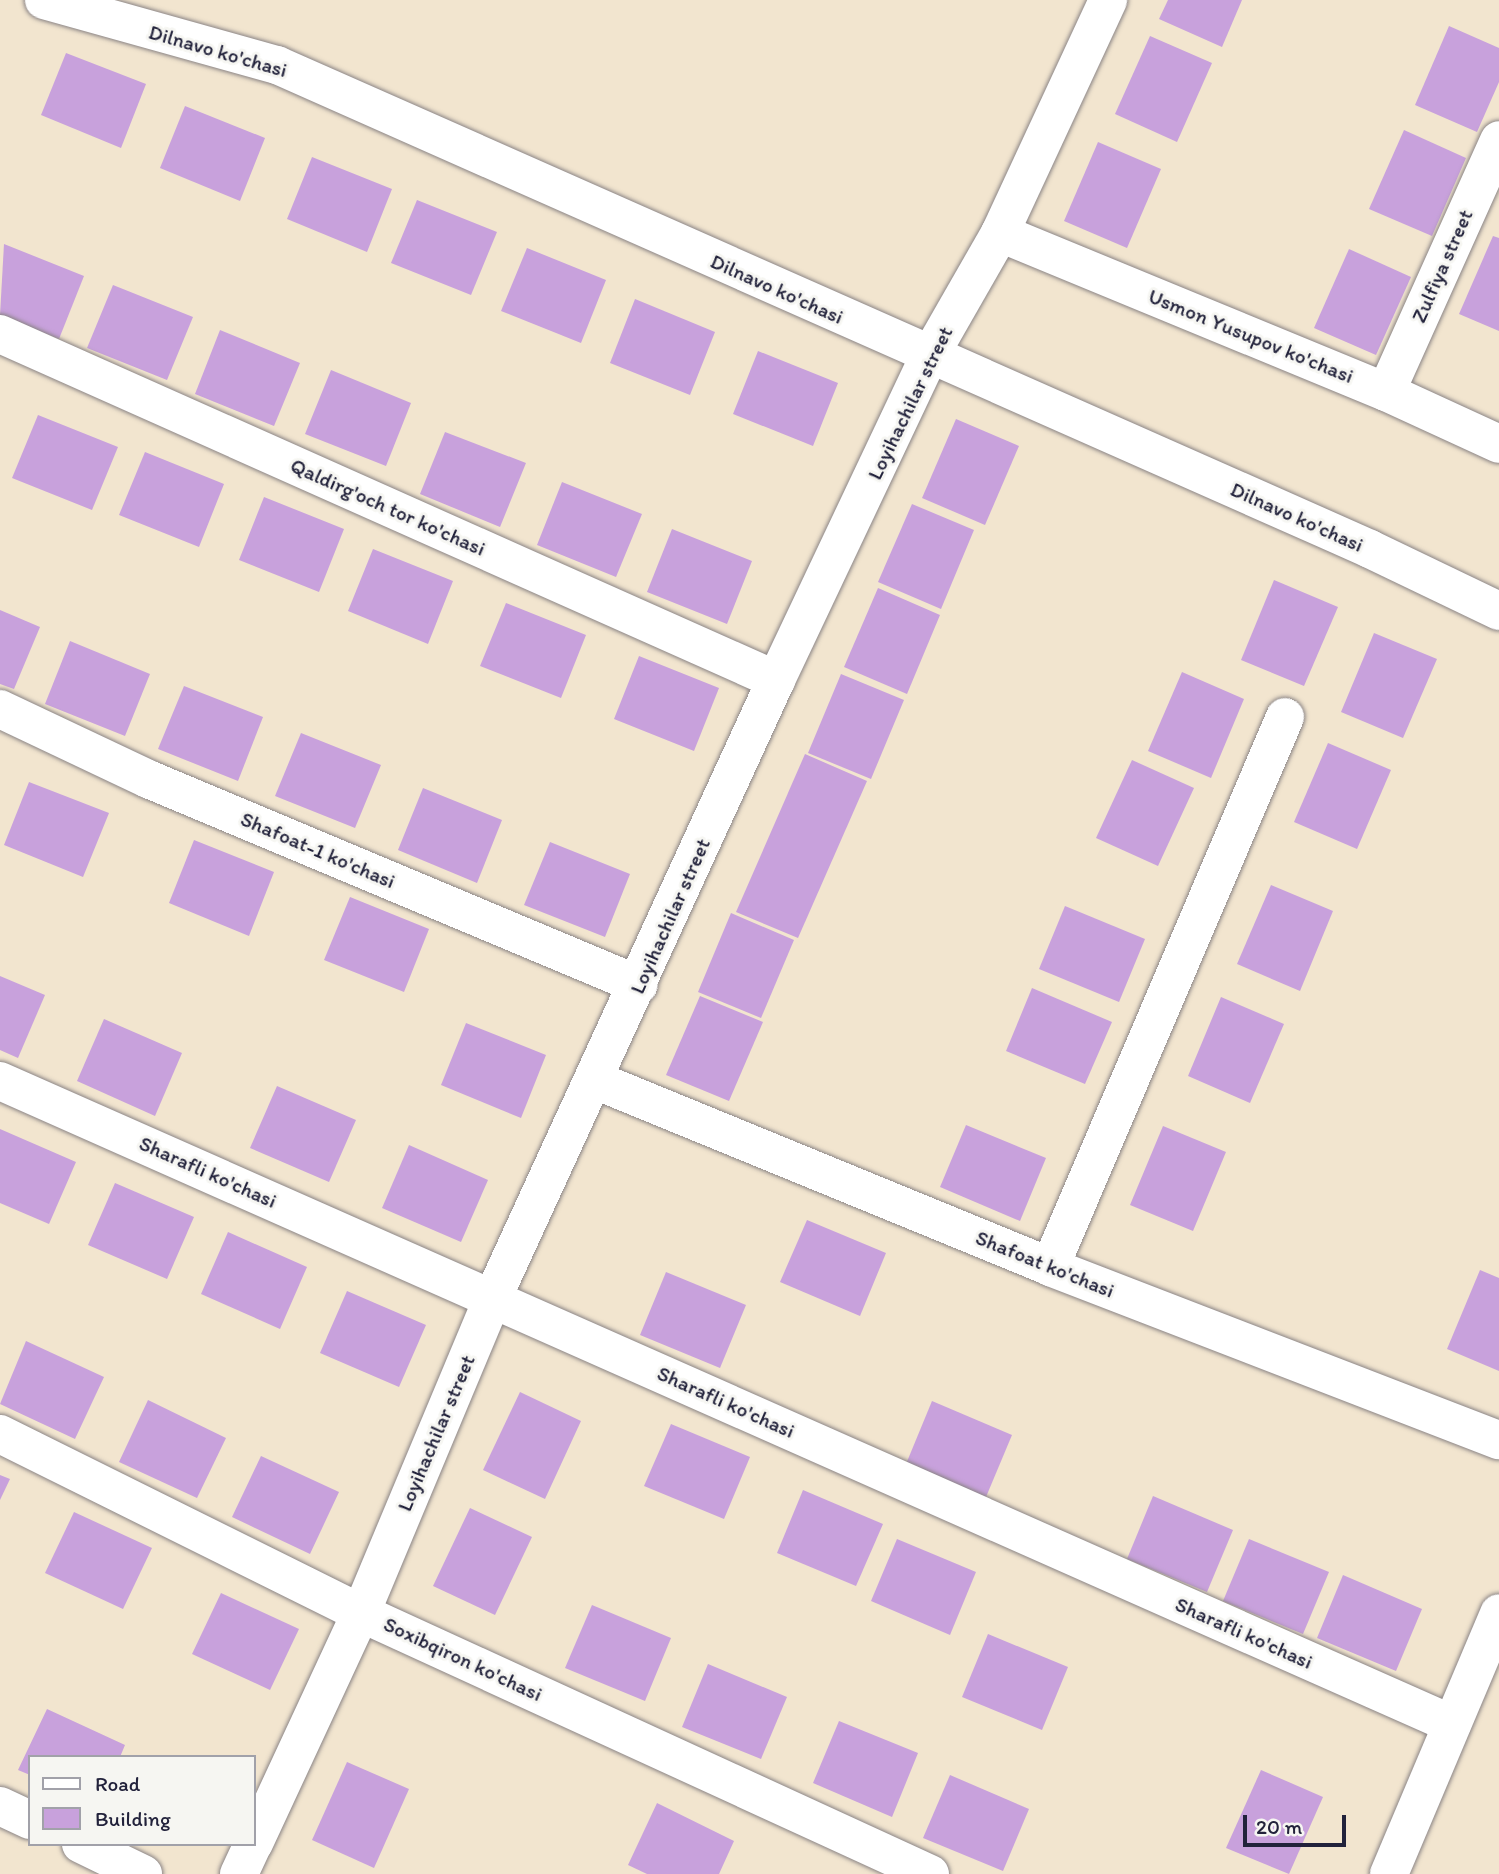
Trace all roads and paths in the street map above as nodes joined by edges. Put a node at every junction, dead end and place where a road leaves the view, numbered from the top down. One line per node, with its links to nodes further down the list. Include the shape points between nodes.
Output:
1 (44, 0): 6 (street, Dilnavo ko'chasi, via 277,65)
2 (1108, 0): 4 (street, Loyihachilar street)
3 (1499, 140): 7 (street, Zulfiya street)
4 (1000, 233): 6 (street, Loyihachilar street); 7 (street, Usmon Yusupov ko'chasi)
5 (0, 334): 10 (street, Qaldirg'och tor ko'chasi)
6 (929, 357): 9 (street, Dilnavo ko'chasi, via 1370,549); 10 (street, Loyihachilar street)
7 (1386, 392): 8 (street, Usmon Yusupov ko'chasi)
8 (1499, 444)
9 (1499, 611)
10 (776, 680): 13 (street, Loyihachilar street)
11 (0, 709): 13 (street, Shafoat-1 ko'chasi, via 148,779)
12 (1285, 717): 16 (street)
13 (639, 985): 14 (street, Loyihachilar street)
14 (595, 1080): 16 (street, Shafoat ko'chasi); 17 (street, Loyihachilar street)
15 (0, 1081): 17 (street, Sharafli ko'chasi)
16 (1049, 1267): 19 (street, Shafoat ko'chasi)
17 (493, 1297): 20 (street, Loyihachilar street); 22 (street, Sharafli ko'chasi)
18 (0, 1434): 20 (street, Soxibqiron ko'chasi)
19 (1499, 1440)
20 (361, 1613): 25 (street, Loyihachilar street); 30 (street, Soxibqiron ko'chasi)
21 (1499, 1613): 22 (street)
22 (1452, 1724): 31 (street)
23 (0, 1806): 24 (street)
24 (28, 1819)
25 (256, 1838)
26 (85, 1846): 28 (street)
27 (252, 1846): 29 (street, Loyihachilar street)
28 (143, 1874)
29 (239, 1874)
30 (930, 1874)
31 (1389, 1874)

